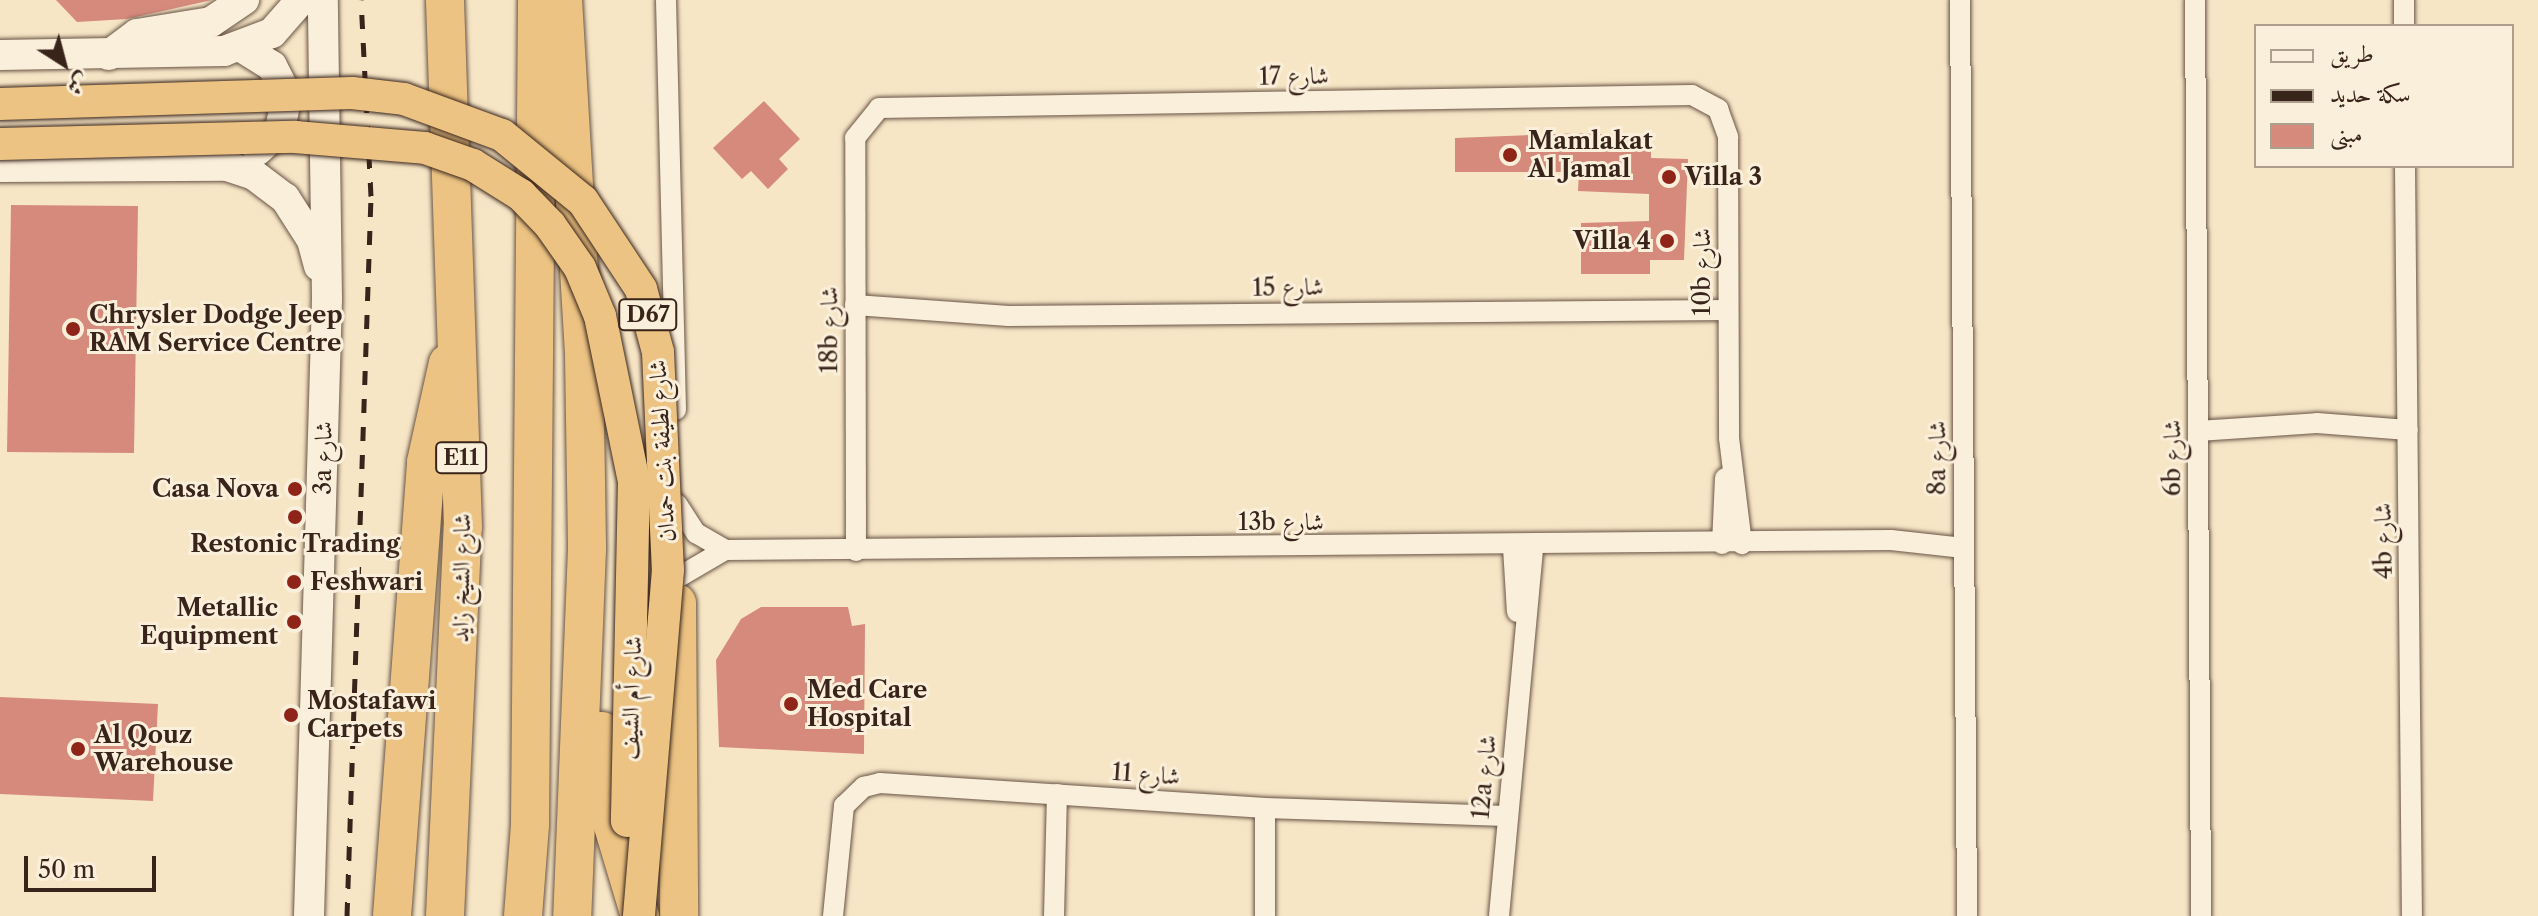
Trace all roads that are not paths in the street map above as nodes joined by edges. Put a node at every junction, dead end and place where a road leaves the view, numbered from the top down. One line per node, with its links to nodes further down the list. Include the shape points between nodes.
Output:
1 (244, 0): 14 (street, via 211,22 137,34)
2 (301, 0): 12 (street, via 280,26)
3 (323, 0): 22 (street, 3a شارع)
4 (445, 0): 25 (highway, شارع الشيخ زايد / E11)
5 (537, 0): 44 (highway, via 530,824)
6 (563, 0): 33 (highway, via 584,338)
7 (666, 0): 29 (street)
8 (1960, 0): 30 (street, 8a شارع)
9 (2195, 0): 26 (street, 6b شارع)
10 (2404, 0): 11 (street)
11 (2404, 24)
12 (243, 48): 14 (street); 19 (street, via 279,75 287,108 273,139)
13 (0, 55): 14 (street)
14 (109, 55)
15 (0, 104): 37 (main road, شارع لطيفة بنت حمدان / D67, bridge, via 352,93 404,99 502,135 583,201 641,289 658,352 668,570)
16 (1718, 109): 17 (street, شارع 17, via 1692,95 891,105); 23 (street, 10b شارع, via 1728,137)
17 (869, 115): 24 (street, 18b شارع, via 855,138)
18 (0, 144): 28 (main road, شارع لطيفة بنت حمدان / D67, bridge, via 295,137 425,148 473,165 521,195 580,268 613,360)
19 (227, 166): 20 (street); 22 (street, via 270,186 300,218)
20 (0, 167)
21 (2405, 168): 27 (street, 4b شارع)
22 (327, 299): 41 (street, 3a شارع)
23 (1728, 301): 24 (street, شارع 15, via 1009,316); 31 (street, 10b شارع)
24 (855, 312): 35 (street, 18b شارع)
25 (458, 339): 42 (highway, via 435,403 426,462); 43 (highway, شارع الشيخ زايد / E11, via 463,527)
26 (2198, 422): 27 (street); 55 (street, 6b شارع)
27 (2407, 422): 56 (street, 4b شارع)
28 (634, 481): 46 (main road, شارع أم الشيف / D67, bridge)
29 (677, 504): 34 (street, via 696,533); 36 (street)
30 (1964, 539): 31 (street, 13b شارع); 54 (street, 8a شارع)
31 (1732, 544): 32 (street, 13b شارع)
32 (1523, 547): 35 (street, 13b شارع); 40 (street, 12a شارع, via 1522,643)
33 (587, 549): 45 (highway); 47 (highway, via 610,816)
34 (725, 550): 35 (street, 13b شارع); 36 (street)
35 (856, 551)
36 (677, 578): 49 (highway)
37 (653, 757): 47 (main road, D67, bridge); 48 (highway, bridge)
38 (1065, 795): 39 (street, شارع 11); 50 (street, شارع 11, via 880,783 864,787 844,806); 51 (street)
39 (1273, 808): 40 (street, شارع 11); 52 (street)
40 (1506, 822): 53 (street, 12a شارع)
41 (305, 910)
42 (392, 914)
43 (445, 916)
44 (523, 916)
45 (572, 916)
46 (621, 916)
47 (640, 916)
48 (658, 916)
49 (679, 916)
50 (833, 916)
51 (1054, 916)
52 (1265, 916)
53 (1499, 916)
54 (1967, 916)
55 (2201, 916)
56 (2412, 916)

